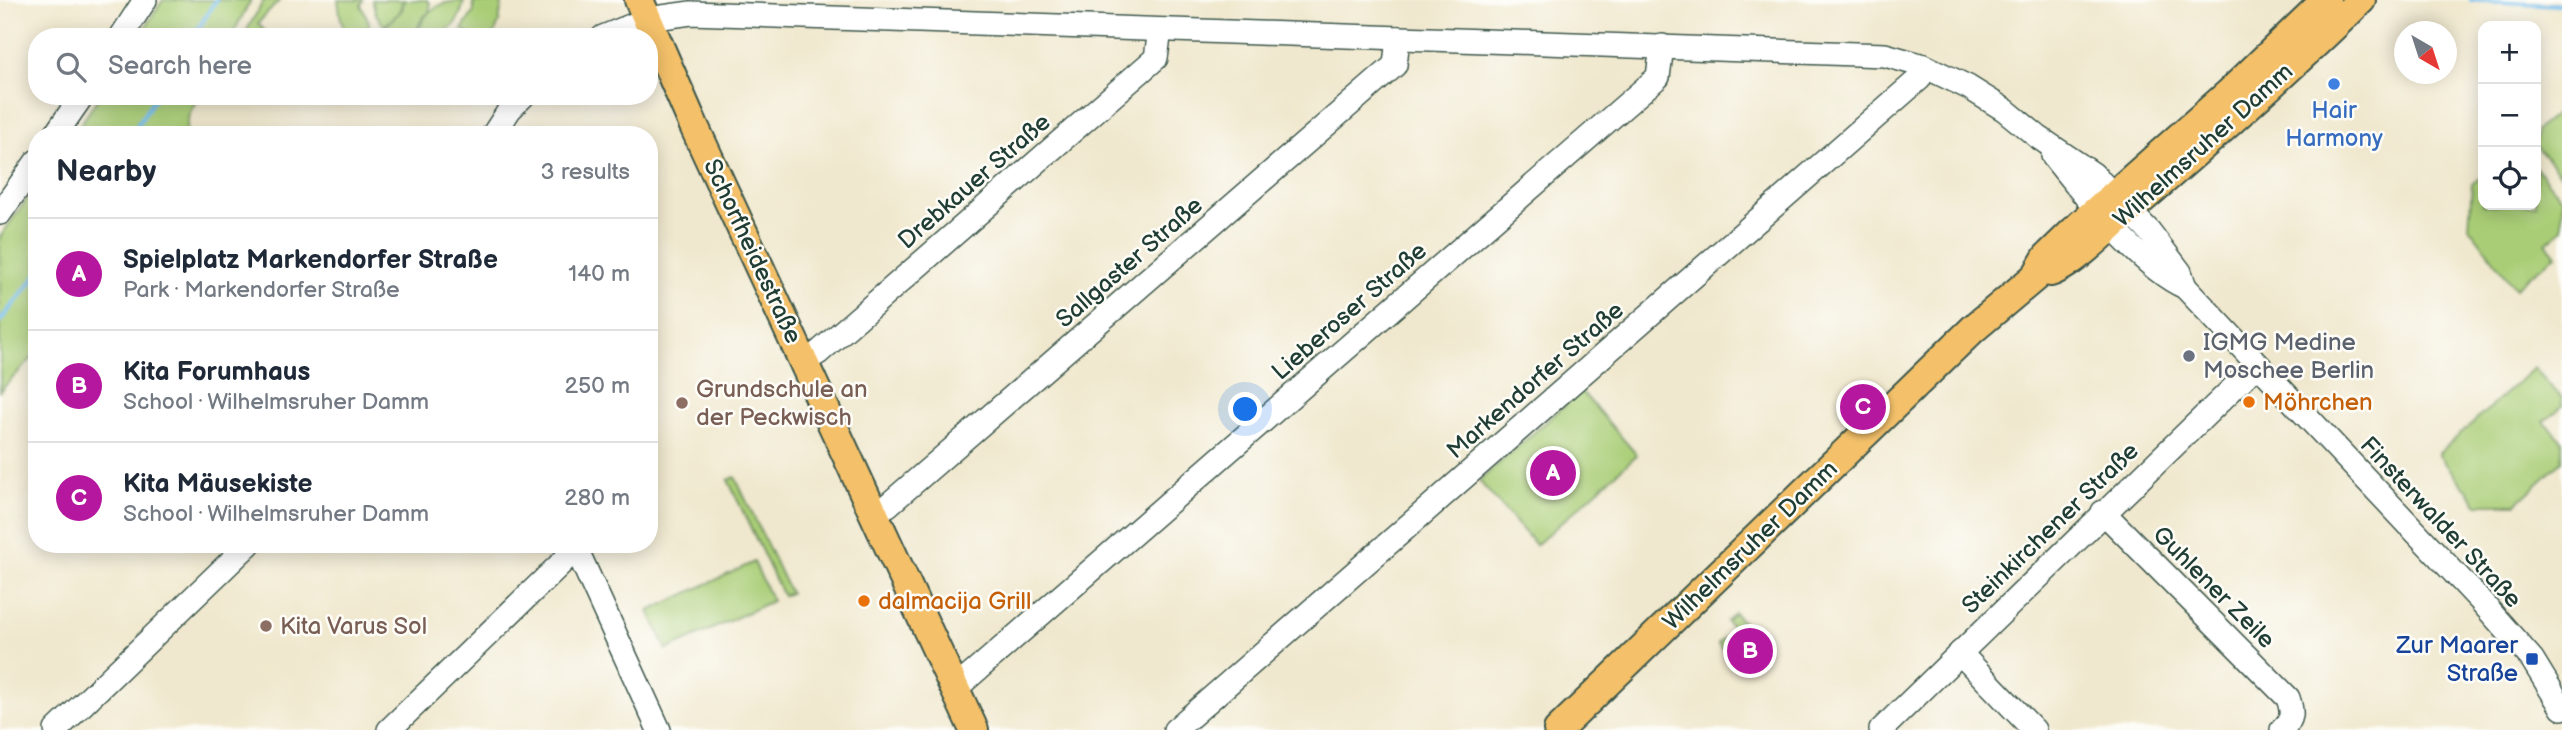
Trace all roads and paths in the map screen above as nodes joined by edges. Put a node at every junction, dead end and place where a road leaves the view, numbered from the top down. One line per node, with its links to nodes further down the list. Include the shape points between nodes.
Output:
1 (145, 0): 5 (street)
2 (2326, 0): 18 (main road, Wilhelmsruher Damm)
3 (2361, 0): 18 (main road, Wilhelmsruher Damm, via 2217,136)
4 (643, 10): 6 (street, Finsterwalder Straße); 7 (main road, Schorfheidestraße); 8 (street, Finsterwalder Straße)
5 (127, 28)
6 (616, 28)
7 (651, 28)
8 (1160, 30): 9 (street, Finsterwalder Straße); 20 (street, Drebkauer Straße, via 1156,58)
9 (1398, 38): 11 (street, Finsterwalder Straße); 23 (street, Sallgaster Straße, via 1395,65)
10 (658, 44): 20 (main road, Schorfheidestraße)
11 (1662, 46): 12 (street, Finsterwalder Straße, via 1873,54); 28 (street, Lieberoser Straße, via 1658,77)
12 (1924, 66): 18 (street, Finsterwalder Straße, via 2005,110 2093,174); 34 (street, Markendorfer Straße, via 1919,79)
13 (76, 105): 15 (street)
14 (514, 105): 16 (street)
15 (61, 126)
16 (499, 126)
17 (28, 174): 19 (street)
18 (2113, 210): 21 (street, Finsterwalder Straße, via 2131,246 2171,281 2185,287); 35 (main road, Wilhelmsruher Damm, via 2057,270 2036,276 1973,329)
19 (0, 214)
20 (805, 361): 23 (main road, Schorfheidestraße)
21 (2256, 366): 22 (street, Steinkirchener Straße); 29 (street, Finsterwalder Straße, via 2514,639)
22 (2103, 512): 27 (street, Steinkirchener Straße); 38 (street, Guhlener Zeile, via 2288,698 2293,712)
23 (874, 513): 28 (main road, Schorfheidestraße)
24 (240, 553): 30 (street)
25 (569, 553): 31 (street)
26 (578, 553): 32 (street)
27 (1960, 653): 36 (street, Steinkirchener Straße); 37 (street)
28 (955, 689): 33 (main road, Schorfheidestraße)
29 (2562, 708)
30 (56, 730)
31 (389, 730)
32 (659, 730)
33 (974, 730)
34 (1175, 730)
35 (1558, 730)
36 (1881, 730)
37 (2034, 730)
38 (2282, 730)

